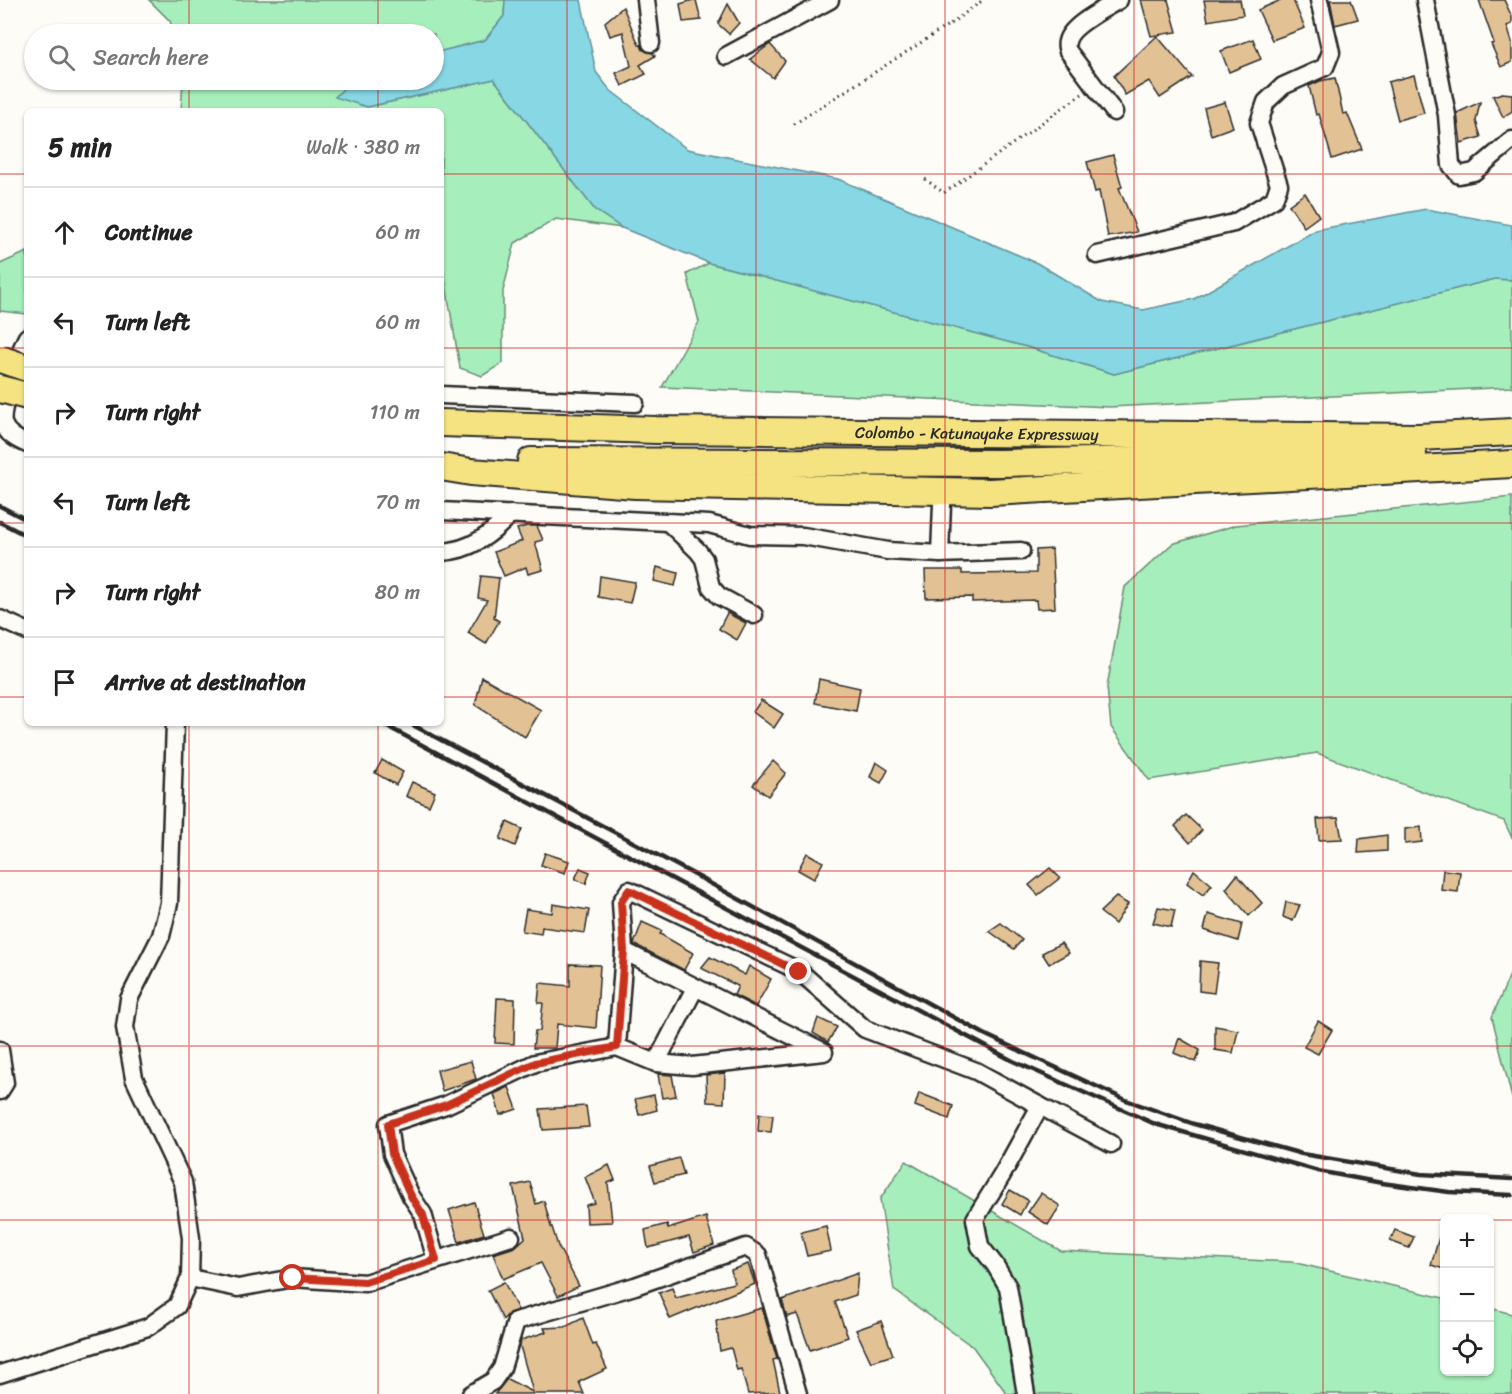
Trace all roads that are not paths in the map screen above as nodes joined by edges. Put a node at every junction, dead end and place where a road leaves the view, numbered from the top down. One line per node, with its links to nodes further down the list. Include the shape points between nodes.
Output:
1 (645, 0): 6 (street)
2 (1119, 0): 8 (street, via 1078,26 1066,42 1068,51)
3 (1318, 0): 10 (street, via 1331,52 1325,67 1283,86 1266,102 1259,123 1279,184 1274,200 1234,223)
4 (1425, 0): 9 (street, via 1447,115 1451,165 1459,175 1474,172)
5 (826, 1): 7 (street)
6 (651, 43)
7 (726, 56)
8 (1114, 112)
9 (1512, 140)
10 (1096, 255)
11 (24, 344): 20 (street, via 3,423 11,436)
12 (0, 359): 13 (highway, bridge)
13 (24, 367)
14 (0, 389): 15 (highway, bridge)
15 (24, 395)
16 (444, 395): 17 (street)
17 (635, 403)
18 (444, 423): 19 (highway, Colombo - Katunayake Expressway, via 656,430 1384,437)
19 (1512, 432)
20 (24, 442)
21 (1512, 452): 22 (highway, Colombo - Katunayake Expressway, via 1000,464)
22 (444, 458)
23 (444, 458): 24 (highway, via 555,469 989,477)
24 (1512, 458)
25 (1512, 464): 27 (highway)
26 (444, 468): 28 (highway)
27 (1478, 468): 28 (highway, via 990,492 635,484); 29 (highway, via 1302,490)
28 (511, 475): 29 (highway, via 634,494 775,503)
29 (942, 504): 35 (street)
30 (444, 511): 31 (street)
31 (512, 514): 32 (street); 34 (street, via 477,543)
32 (669, 523): 35 (street, via 709,524 750,535 803,536 888,551); 36 (street, via 698,550 711,587 719,596)
33 (1022, 551): 35 (street)
34 (444, 552)
35 (940, 554)
36 (754, 615)
37 (0, 619): 38 (street)
38 (24, 630)
39 (175, 726): 50 (street, via 170,903 161,936 129,999 125,1027 134,1078 183,1182 191,1238)
40 (624, 951): 41 (street); 42 (street); 46 (street, via 621,902 629,890 799,972 865,1029 976,1071)
41 (695, 988): 44 (street); 44 (street, via 824,1052 692,1066)
42 (617, 1047): 44 (street); 49 (street, via 535,1063 446,1105 388,1124 392,1154 423,1215)
43 (0, 1050): 45 (street, via 5,1083)
44 (656, 1063)
45 (0, 1091)
46 (1040, 1106): 47 (street); 54 (street, via 975,1218 980,1246 1008,1287)
47 (1111, 1144)
48 (511, 1237): 49 (street)
49 (436, 1260): 50 (street, via 365,1282 293,1278 238,1288)
50 (190, 1278): 51 (street, via 177,1306 148,1327)
51 (0, 1374)
52 (471, 1394): 53 (street, via 493,1381 502,1368 516,1321 635,1286 746,1247 759,1255)
53 (798, 1394)
54 (1026, 1394)

